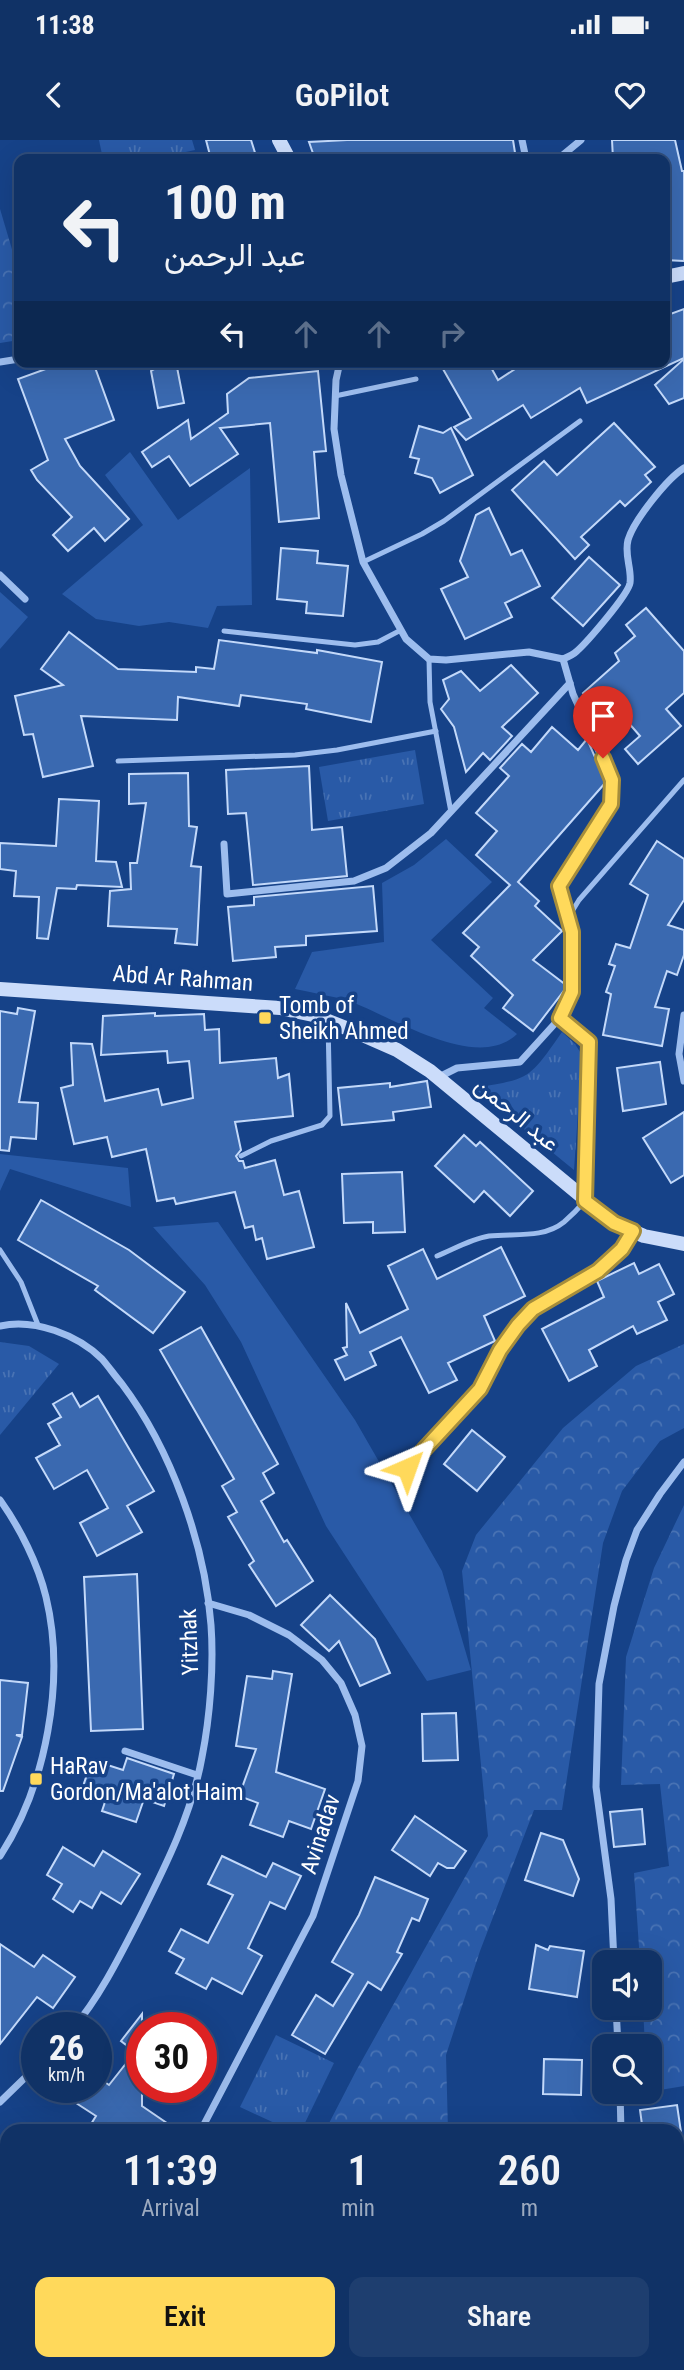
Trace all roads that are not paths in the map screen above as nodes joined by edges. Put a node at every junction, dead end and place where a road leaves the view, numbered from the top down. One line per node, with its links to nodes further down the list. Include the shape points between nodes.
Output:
1 (581, 140): 2 (street)
2 (564, 154)
3 (339, 368): 5 (street)
4 (416, 379): 5 (lane)
5 (335, 396): 8 (street, via 341,475)
6 (580, 421): 8 (lane, via 444,521)
7 (684, 468): 14 (street, via 643,514 628,539 630,584 621,599 575,654)
8 (363, 562): 11 (street)
9 (0, 575): 10 (street)
10 (25, 599)
11 (401, 630): 12 (lane, via 378,642 355,645); 13 (street)
12 (224, 631)
13 (429, 659): 14 (street, via 529,652); 16 (lane)
14 (563, 659): 15 (street)
15 (570, 683): 19 (street); 21 (street, via 612,780 611,804 559,886)
16 (436, 731): 17 (lane, via 295,755); 19 (lane)
17 (118, 761)
18 (684, 780): 21 (lane)
19 (451, 812): 20 (street, via 386,868 354,881 227,894)
20 (224, 844)
21 (568, 918): 24 (street, via 572,992)
22 (0, 989): 25 (street, Abd Ar Rahman, via 280,1008)
23 (684, 1014): 27 (street, via 679,1054)
24 (560, 1018): 26 (street, via 520,1062 457,1068); 29 (street, via 589,1042)
25 (328, 1021): 26 (street, Abd Ar Rahman, via 397,1050); 28 (lane, via 330,1116 322,1125)
26 (438, 1077): 29 (street, عبد الرحمن)
27 (684, 1081)
28 (241, 1156)
29 (585, 1201): 30 (street, عبد الرحمن); 33 (lane, via 563,1224 547,1231 489,1236)
30 (633, 1231): 31 (street, عبد الرحمن); 37 (street, via 622,1249 598,1271 525,1317 500,1350 480,1389)
31 (684, 1244)
32 (0, 1251): 34 (lane, via 21,1282)
33 (437, 1256)
34 (38, 1325): 35 (street, Yitzhak); 39 (street, Yitzhak, via 74,1338 102,1358 152,1431 193,1529)
35 (0, 1326)
36 (684, 1462): 43 (street, via 637,1530 614,1606 599,1684 596,1787)
37 (407, 1468)
38 (0, 1500): 42 (street, via 32,1558 46,1598 54,1691 28,1805)
39 (208, 1603): 41 (street, Yitzhak, via 210,1685); 48 (street, Avinadav, via 249,1615 289,1635 322,1660 341,1683 362,1746 358,1781 313,1916)
40 (125, 1751): 41 (street)
41 (197, 1775): 44 (street, Yitzhak, via 183,1825 152,1892 116,1964)
42 (0, 1856)
43 (613, 1950)
44 (84, 2012)
45 (21, 2082): 46 (street)
46 (0, 2102)
47 (620, 2104): 49 (street)
48 (204, 2124)
49 (621, 2124)

